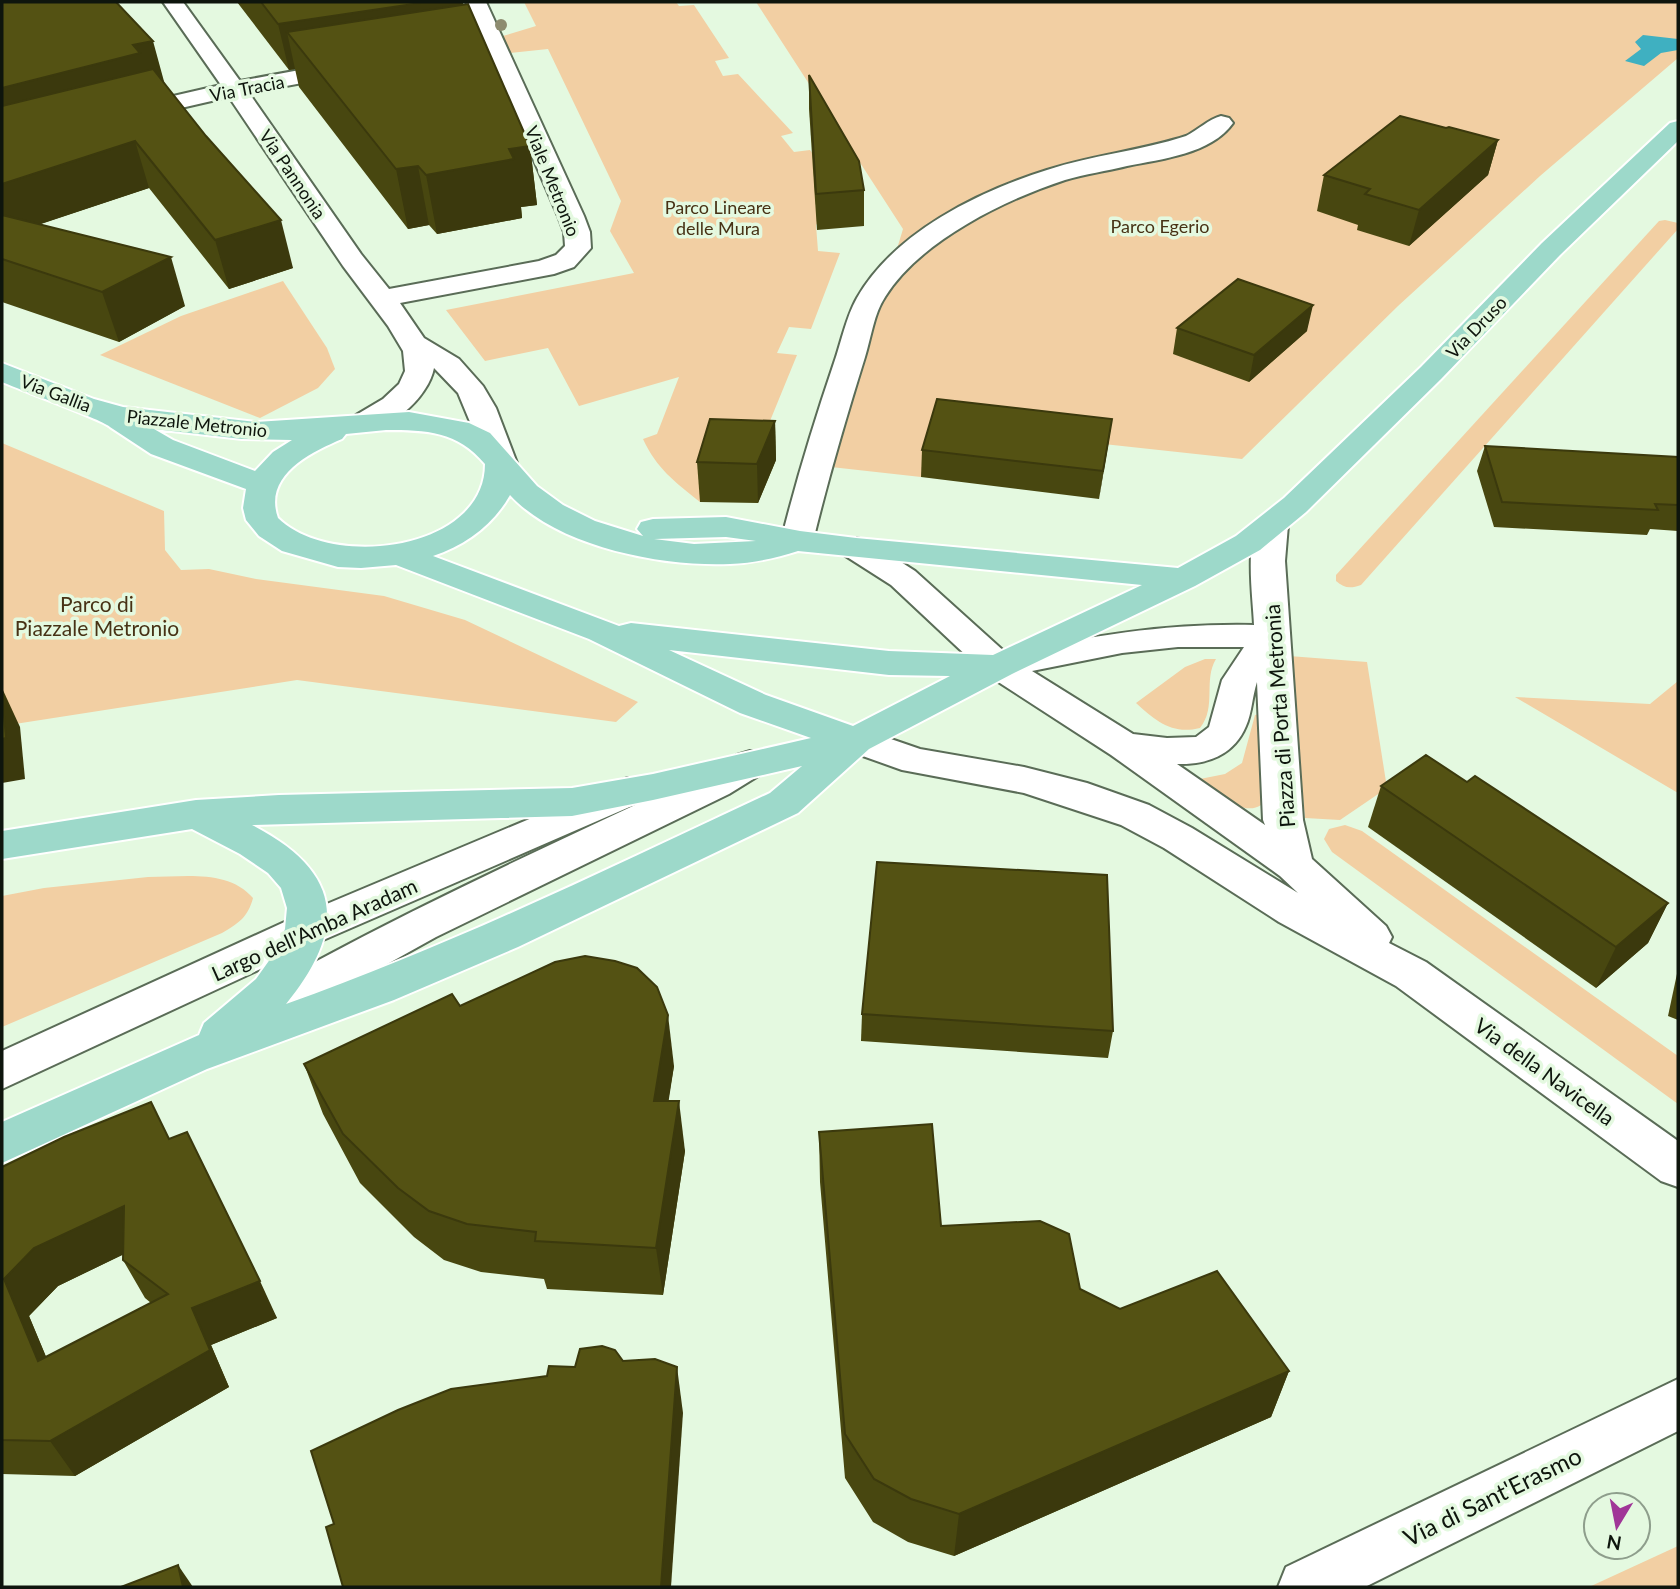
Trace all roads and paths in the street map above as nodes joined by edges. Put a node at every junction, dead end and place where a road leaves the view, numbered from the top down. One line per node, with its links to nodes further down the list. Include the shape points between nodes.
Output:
1 (173, 2): 6 (street, Via Pannonia)
2 (476, 2): 3 (street, Viale Metronio)
3 (495, 47): 4 (street); 10 (street, Viale Metronio, via 571,216 578,248 565,261 545,268)
4 (416, 57)
5 (371, 64): 6 (street, Via Tracia)
6 (235, 89): 7 (street, Via Tracia); 10 (street, Via Pannonia)
7 (103, 120)
8 (1222, 123): 19 (street, via 1217,131 1189,144 1087,166 1036,183 965,216 901,260 878,283 869,300 815,466)
9 (1678, 128): 17 (main road, Via Druso)
10 (380, 299): 11 (street, Via Pannonia)
11 (415, 344): 14 (street, Piazzale Metronio, via 420,365 417,375 398,402); 15 (street, Piazzale Metronio, via 448,362 465,381 486,416)
12 (2, 372): 13 (main road, Via Gallia)
13 (111, 414): 14 (main road, Piazzale Metronio, via 269,431); 16 (main road, Piazzale Metronio, via 162,447)
14 (366, 421): 15 (main road, Piazzale Metronio, via 408,419 461,430 486,444); 16 (main road, Piazzale Metronio, via 299,449)
15 (501, 463): 18 (main road, Piazzale Metronio, via 526,493 549,511 602,536 666,550); 21 (main road, via 500,486 481,514 443,540)
16 (262, 484): 21 (main road, via 260,514 265,524 286,540 323,555)
17 (1272, 525): 22 (main road); 24 (street, Piazza di Porta Metronia, via 1268,561)
18 (722, 541): 19 (main road, Piazza di Porta Metronia, via 763,551)
19 (797, 541): 20 (main road, Piazza di Porta Metronia)
20 (856, 548): 22 (main road, Piazza di Porta Metronia); 25 (street, Piazza di Porta Metronia, via 903,578)
21 (398, 554): 23 (main road)
22 (1183, 579): 25 (main road)
23 (601, 631): 25 (main road, via 889,663); 26 (main road, via 753,704)
24 (1272, 636): 25 (street, via 1163,637); 27 (street, via 1244,673 1220,740 1194,750); 32 (street, Piazza di Porta Metronia, via 1283,820)
25 (999, 666): 26 (main road); 27 (street, Piazza di Porta Metronia)
26 (856, 740): 28 (main road); 34 (street, Via della Navicella, via 915,761 1024,780 1093,798 1135,815); 35 (main road, Largo dell'Amba Aradam, via 784,803 558,911 305,1016)
27 (1124, 746): 32 (street, Piazza di Porta Metronia)
28 (750, 764): 29 (main road, Largo dell'Amba Aradam); 35 (street, Largo dell'Amba Aradam, via 362,955)
29 (629, 792): 30 (main road, Largo dell'Amba Aradam, via 542,804); 33 (street, Largo dell'Amba Aradam)
30 (196, 814): 31 (main road, Largo dell'Amba Aradam); 33 (main road, via 262,848 293,876 304,897)
31 (2, 845)
32 (1294, 866): 34 (street, Via della Navicella)
33 (306, 930): 35 (main road, via 296,956 267,997); 36 (street, Largo dell'Amba Aradam)
34 (1411, 975): 38 (street, Via della Navicella)
35 (191, 1056): 37 (main road, Largo dell'Amba Aradam)
36 (2, 1071)
37 (2, 1143)
38 (1678, 1167)
39 (1678, 1404): 40 (street, Via di Sant'Erasmo)
40 (1306, 1587)

